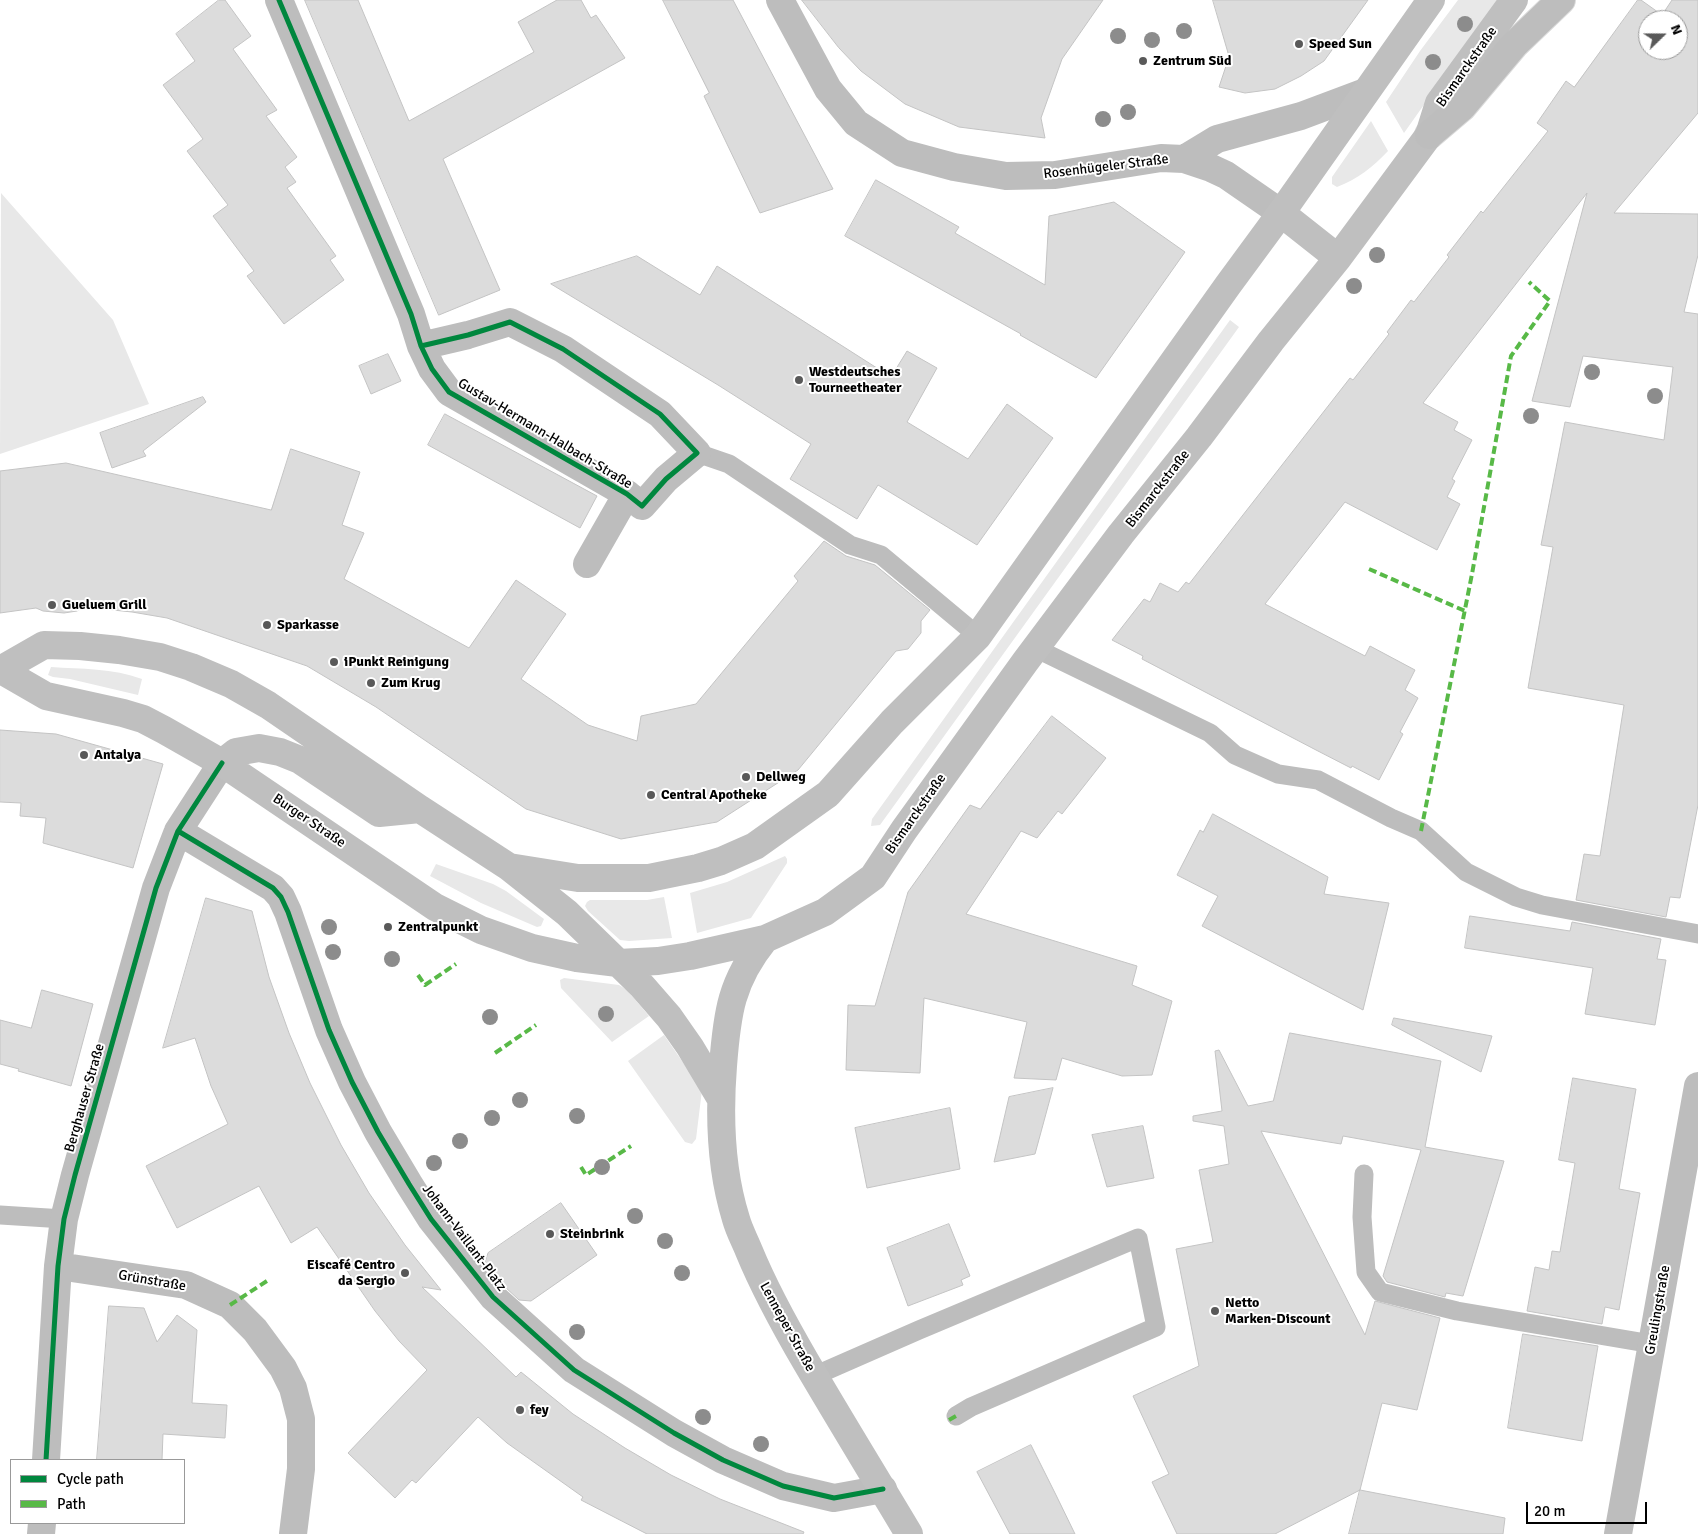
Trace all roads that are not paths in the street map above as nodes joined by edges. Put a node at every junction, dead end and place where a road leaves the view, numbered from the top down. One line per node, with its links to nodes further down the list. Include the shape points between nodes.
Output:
1 (279, 0): 11 (street, Gustav-Hermann-Halbach-Straße, via 411,314)
2 (780, 0): 8 (street, Rosenhügeler Straße, via 828,89 856,123 902,153 1006,176 1055,175 1154,159)
3 (1430, 0): 6 (main road)
4 (1514, 0): 7 (main road, Bismarckstraße, via 1439,103)
5 (1561, 0): 7 (street, via 1514,45 1462,107)
6 (1365, 92): 8 (street, Rosenhügeler Straße, via 1301,116 1217,139); 9 (main road)
7 (1428, 135): 10 (main road, Bismarckstraße)
8 (1184, 160): 9 (street, Rosenhügeler Straße, via 1212,168)
9 (1280, 213): 10 (main road); 15 (main road)
10 (1338, 258): 16 (main road, Bismarckstraße)
11 (421, 346): 12 (street, via 510,322 563,349 660,414); 13 (street, Gustav-Hermann-Halbach-Straße, via 432,369 449,392)
12 (697, 453): 13 (street, Gustav-Hermann-Halbach-Straße, via 666,479 642,506); 15 (lane, via 729,464 850,545 881,555)
13 (627, 494): 14 (street, Gustav-Hermann-Halbach-Straße)
14 (587, 564)
15 (978, 636): 21 (main road, Burger Straße, via 892,722 828,794 755,846 721,861 649,878 578,878)
16 (1036, 648): 22 (lane, via 1210,732 1234,756 1278,774 1318,780 1421,831 1466,872 1516,897 1542,905); 23 (main road, Bismarckstraße, via 873,877 825,912)
17 (0, 670): 18 (main road, Burger Straße, via 46,696 143,719); 19 (main road, Burger Straße, via 44,645 119,650 183,664 268,705)
18 (222, 762): 19 (main road, via 236,752 259,748 280,752 300,760 379,813); 20 (street, Berghauser Straße); 25 (main road, Burger Straße, via 435,907 481,930 532,948 577,958)
19 (420, 809): 21 (main road, Burger Straße)
20 (178, 831): 32 (street, Berghauser Straße, via 156,888); 38 (street, Johann-Vaillant-Platz, via 267,884 281,897 329,1030 378,1132 431,1219 492,1297 574,1370 723,1460 783,1486 834,1498)
21 (509, 867): 25 (main road, Burger Straße, via 567,913)
22 (1698, 934)
23 (765, 939): 24 (main road, Bismarckstraße); 26 (main road, Bismarckstraße, via 740,976)
24 (690, 956): 25 (main road, Burger Straße)
25 (618, 962): 27 (main road, Burger Straße)
26 (730, 1005): 29 (main road, Lenneper Straße)
27 (669, 1017): 29 (main road, Lenneper Straße)
28 (1698, 1086): 34 (street, Greulingstraße)
29 (722, 1099): 35 (main road, Lenneper Straße, via 726,1175 736,1220 764,1288)
30 (1364, 1174): 34 (lane, via 1362,1217 1366,1272 1380,1292 1457,1310)
31 (0, 1215): 32 (lane)
32 (64, 1219): 33 (street, Berghauser Straße)
33 (58, 1266): 37 (street, Berghauser Straße); 39 (street, Grünstraße, via 186,1285 230,1305 255,1330 283,1368 293,1388 301,1419 301,1469)
34 (1652, 1344): 41 (street, Greulingstraße)
35 (814, 1376): 36 (lane, via 1138,1238 1156,1327); 38 (main road, Lenneper Straße)
36 (956, 1416)
37 (46, 1459)
38 (883, 1489): 40 (main road, Lenneper Straße)
39 (293, 1534)
40 (909, 1534)
41 (1618, 1534)

